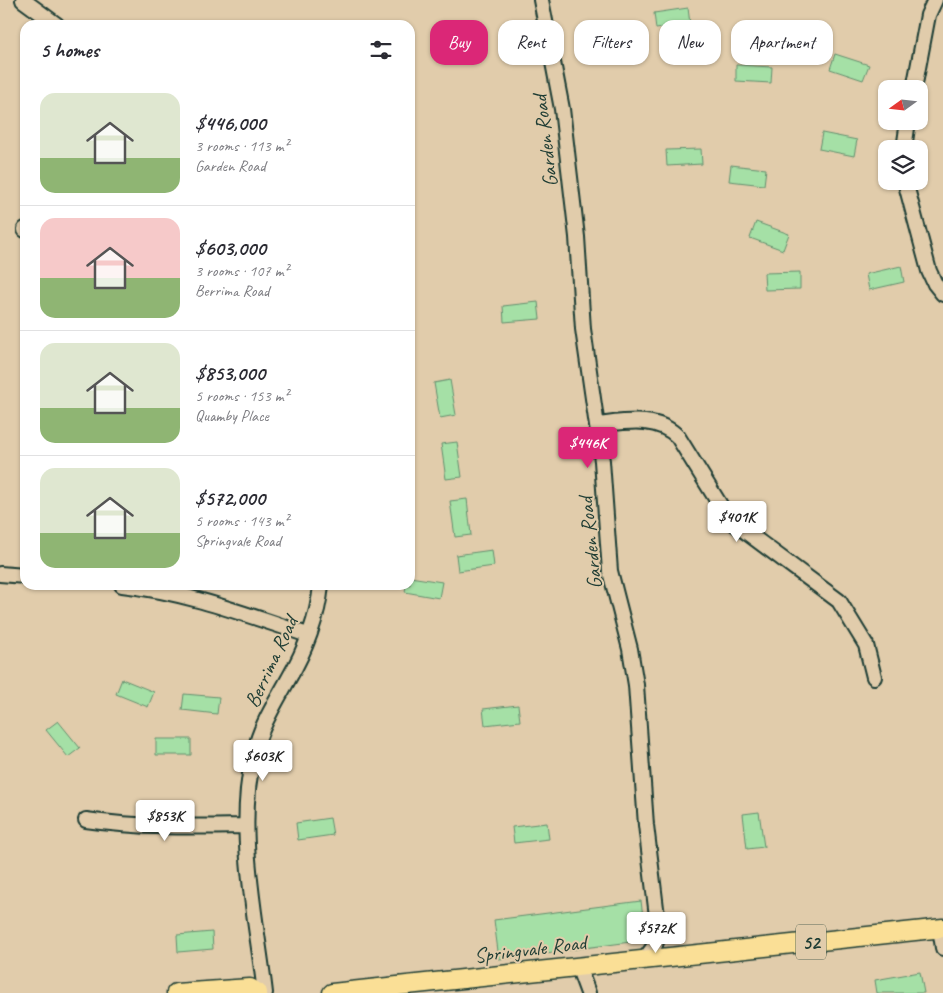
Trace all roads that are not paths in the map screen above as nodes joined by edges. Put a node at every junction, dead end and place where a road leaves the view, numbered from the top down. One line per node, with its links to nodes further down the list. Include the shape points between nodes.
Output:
1 (23, 0): 4 (street)
2 (541, 0): 8 (street, Garden Road, via 562,109 577,236 583,329)
3 (935, 0): 5 (street, via 928,15)
4 (50, 20)
5 (916, 80)
6 (907, 190): 7 (street, via 929,271)
7 (943, 294)
8 (597, 425): 14 (street, via 655,422 671,429 724,513 839,601 866,645); 18 (street, Garden Road, via 610,571 636,685 647,833)
9 (0, 574): 10 (street)
10 (20, 576)
11 (156, 590): 13 (street, via 202,600)
12 (320, 590): 13 (street, Berrima Road)
13 (308, 635): 16 (street, Berrima Road, via 257,743 250,771)
14 (874, 677)
15 (86, 820): 16 (street, via 164,828)
16 (246, 826): 25 (street, Berrima Road)
17 (942, 928): 19 (street); 20 (main road, Springvale Road / 52)
18 (659, 933): 20 (street); 21 (street)
19 (943, 948)
20 (678, 955): 21 (main road, Springvale Road / 52)
21 (645, 959): 22 (main road, Springvale Road / 52)
22 (578, 966): 26 (main road, Springvale Road / 52); 27 (street)
23 (176, 993): 24 (main road, via 250,988)
24 (258, 993)
25 (265, 993)
26 (332, 993)
27 (588, 993)

